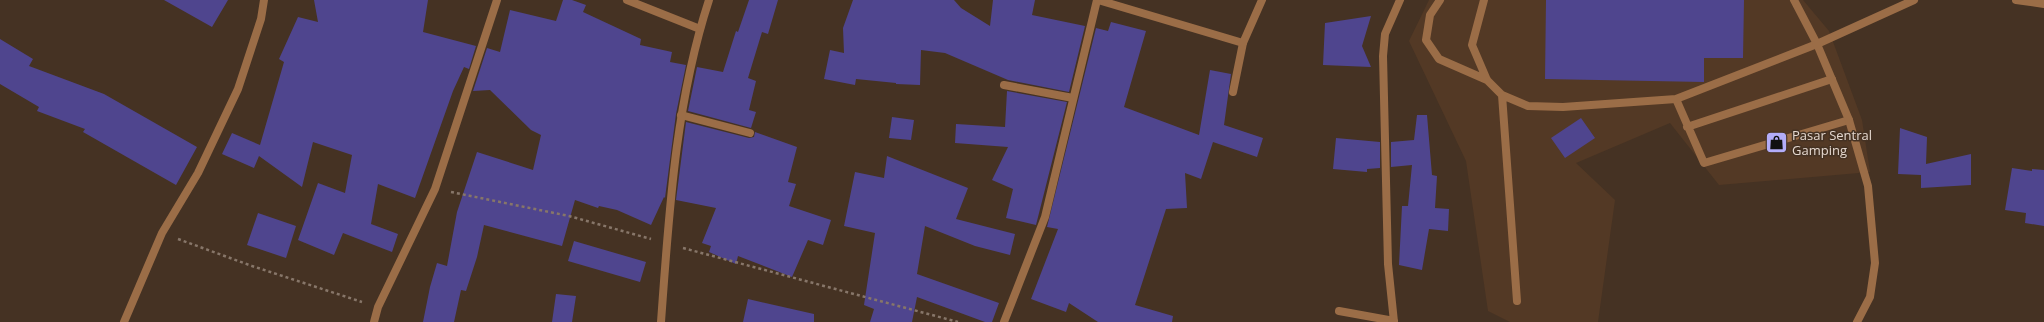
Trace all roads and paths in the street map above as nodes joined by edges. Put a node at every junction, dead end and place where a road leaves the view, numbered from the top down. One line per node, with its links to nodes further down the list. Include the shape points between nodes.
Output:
1 (264, 0): 29 (street, via 261,19 238,89 198,173)
2 (497, 0): 28 (street)
3 (628, 0): 14 (street)
4 (709, 0): 14 (street)
5 (1097, 0): 15 (street); 22 (street)
6 (1262, 0): 15 (street)
7 (1400, 0): 39 (street, via 1385,34 1383,56 1388,264)
8 (1440, 0): 18 (street, via 1430,15 1426,40 1439,59)
9 (1484, 0): 18 (street, via 1472,45)
10 (1794, 0): 16 (street)
11 (1914, 0): 16 (street)
12 (2016, 0): 13 (street)
13 (2044, 4)
14 (700, 29): 24 (street)
15 (1243, 43): 20 (street)
16 (1817, 44): 17 (street); 23 (street)
17 (1832, 79): 25 (street); 26 (street)
18 (1487, 80): 21 (street)
19 (1004, 85): 22 (street)
20 (1233, 92)
21 (1502, 95): 23 (street, via 1528,106 1563,107); 31 (street)
22 (1073, 98): 38 (street, via 1045,217)
23 (1676, 99): 26 (street)
24 (681, 115): 27 (street); 30 (street)
25 (1849, 120): 26 (street, via 1704,163); 40 (street, via 1868,186 1874,264 1870,296)
26 (1687, 126)
27 (750, 133)
28 (435, 189): 30 (path, via 569,216); 32 (street)
29 (162, 233): 32 (path, via 252,266); 34 (street)
30 (667, 244): 36 (street); 37 (path)
31 (1517, 301)
32 (378, 307): 35 (street)
33 (1339, 311): 39 (street)
34 (124, 322)
35 (374, 322)
36 (661, 322)
37 (958, 322)
38 (1004, 322)
39 (1394, 322)
40 (1857, 322)

